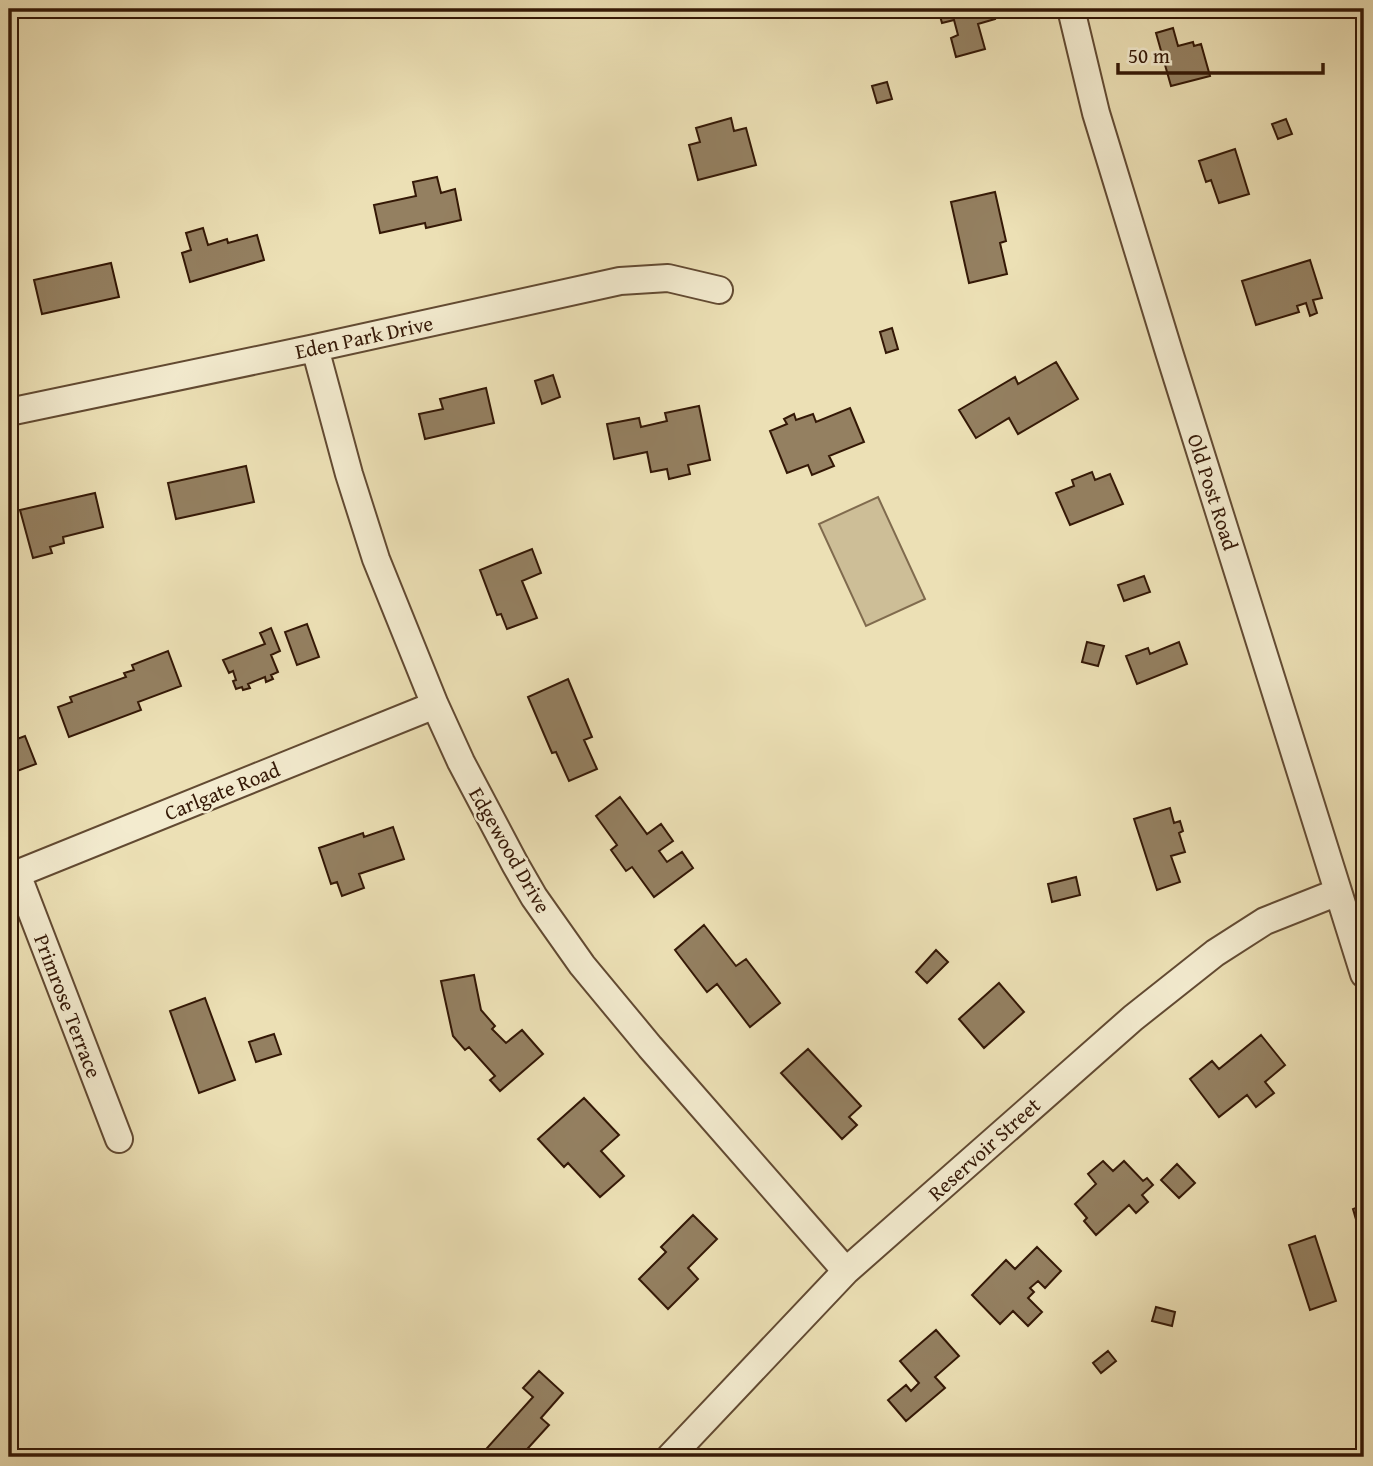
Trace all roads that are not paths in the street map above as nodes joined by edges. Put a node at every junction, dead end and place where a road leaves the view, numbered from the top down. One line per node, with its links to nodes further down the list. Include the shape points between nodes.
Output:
1 (1071, 9): 7 (street, Old Post Road, via 1096,113)
2 (719, 290): 3 (street, Eden Park Drive, via 668,278 620,281)
3 (315, 348): 4 (street, Eden Park Drive); 5 (street, Edgewood Drive, via 376,559)
4 (9, 412)
5 (435, 705): 6 (street, Carlgate Road); 10 (street, Edgewood Drive, via 515,864 582,965)
6 (13, 875): 9 (street, Primrose Terrace)
7 (1338, 891): 8 (street, Old Post Road); 10 (street, Reservoir Street, via 1265,921 1215,953 1074,1068)
8 (1364, 974)
9 (119, 1139)
10 (846, 1272): 11 (street, Reservoir Street)
11 (670, 1457)

